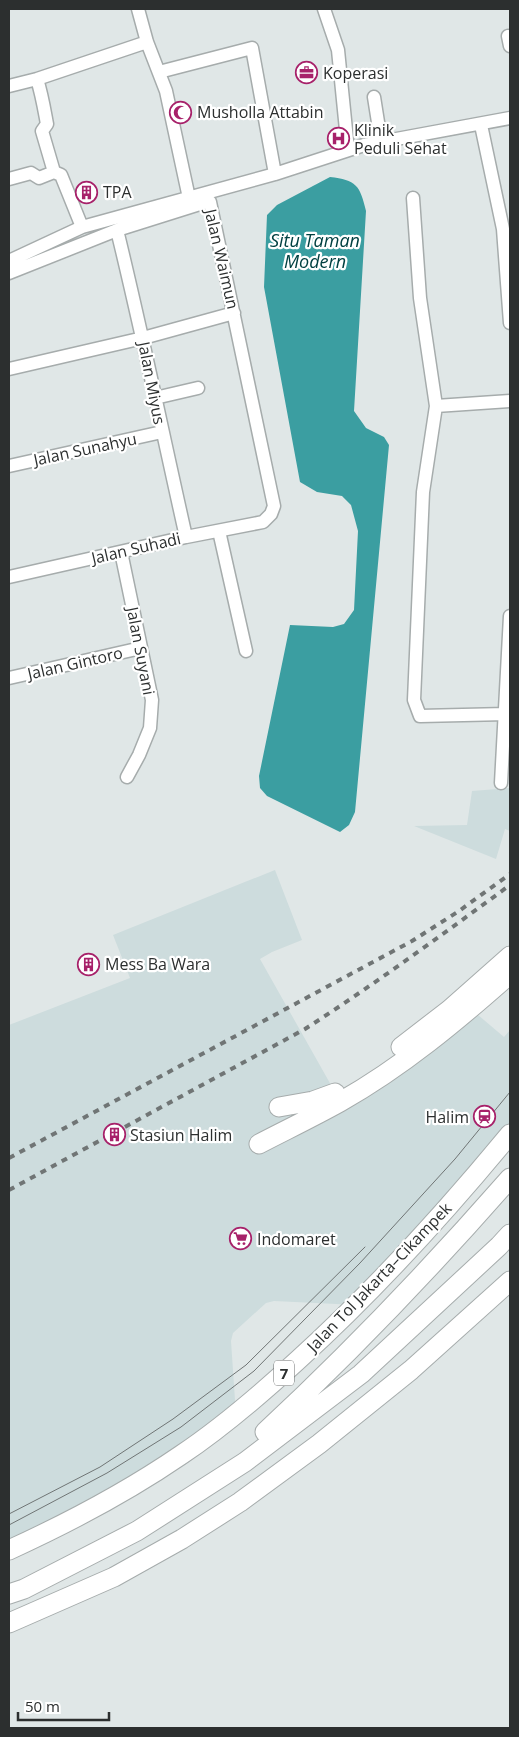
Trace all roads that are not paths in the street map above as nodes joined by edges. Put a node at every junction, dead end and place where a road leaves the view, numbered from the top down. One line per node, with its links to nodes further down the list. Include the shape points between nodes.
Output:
1 (138, 9): 3 (street)
2 (324, 9): 11 (street, via 338,50)
3 (147, 42): 4 (street); 5 (street)
4 (159, 72): 13 (street, via 252,48); 15 (street)
5 (37, 79): 6 (street); 12 (street, via 47,124 42,131)
6 (9, 86)
7 (374, 97): 10 (street)
8 (510, 118): 9 (street)
9 (481, 125): 10 (street); 18 (street)
10 (381, 141): 11 (street)
11 (348, 150): 13 (street)
12 (54, 172): 14 (street, via 39,178 31,173); 17 (street, via 61,175)
13 (275, 174): 15 (street)
14 (9, 179)
15 (189, 198): 17 (street)
16 (413, 198): 29 (street, via 420,298)
17 (82, 227): 20 (street)
18 (507, 229): 23 (street)
19 (117, 230): 21 (street, Jalan Waimun); 22 (street, Jalan Waimun, via 209,202); 24 (street, Jalan Miyus)
20 (9, 261)
21 (9, 273)
22 (234, 313): 24 (street); 32 (street, Jalan Waimun, via 274,506)
23 (510, 323)
24 (143, 338): 25 (street); 27 (street, Jalan Miyus)
25 (9, 369)
26 (198, 388): 27 (street)
27 (155, 398): 30 (street, Jalan Miyus)
28 (510, 401): 29 (street)
29 (436, 406): 41 (street, via 423,492 414,700 420,716)
30 (162, 432): 31 (street, Jalan Sunahyu); 34 (street, Jalan Miyus)
31 (9, 466)
32 (263, 522): 33 (street, Jalan Suhadi)
33 (219, 531): 34 (street, Jalan Suhadi); 39 (street)
34 (186, 537): 35 (street, Jalan Suhadi)
35 (120, 552): 36 (street, Jalan Suhadi); 38 (street, Jalan Suyani)
36 (9, 577)
37 (510, 616): 41 (street)
38 (141, 648): 40 (street, Jalan Gintoro); 43 (street, Jalan Suyani, via 152,700 150,728)
39 (246, 651)
40 (9, 678)
41 (506, 714): 42 (street)
42 (506, 756): 44 (street)
43 (127, 777)
44 (501, 783)
45 (510, 956): 47 (highway, via 449,1010 336,1092 313,1101)
46 (510, 974): 49 (highway, via 458,1020 380,1076 340,1102)
47 (279, 1107)
48 (510, 1134): 54 (highway, Jalan Tol Jakarta–Cikampek / 7, via 432,1225 357,1305 236,1415 181,1456 104,1503)
49 (259, 1144)
50 (510, 1178): 53 (highway, Jalan Tol Jakarta–Cikampek / 7, via 442,1254)
51 (510, 1234): 53 (highway, Jalan Tol Jakarta–Cikampek / 7, via 361,1374 245,1462)
52 (510, 1281): 56 (highway, via 403,1376 240,1502 114,1577)
53 (224, 1474): 55 (highway, Jalan Tol Jakarta–Cikampek / 7, via 137,1531)
54 (9, 1550)
55 (9, 1594)
56 (9, 1623)

